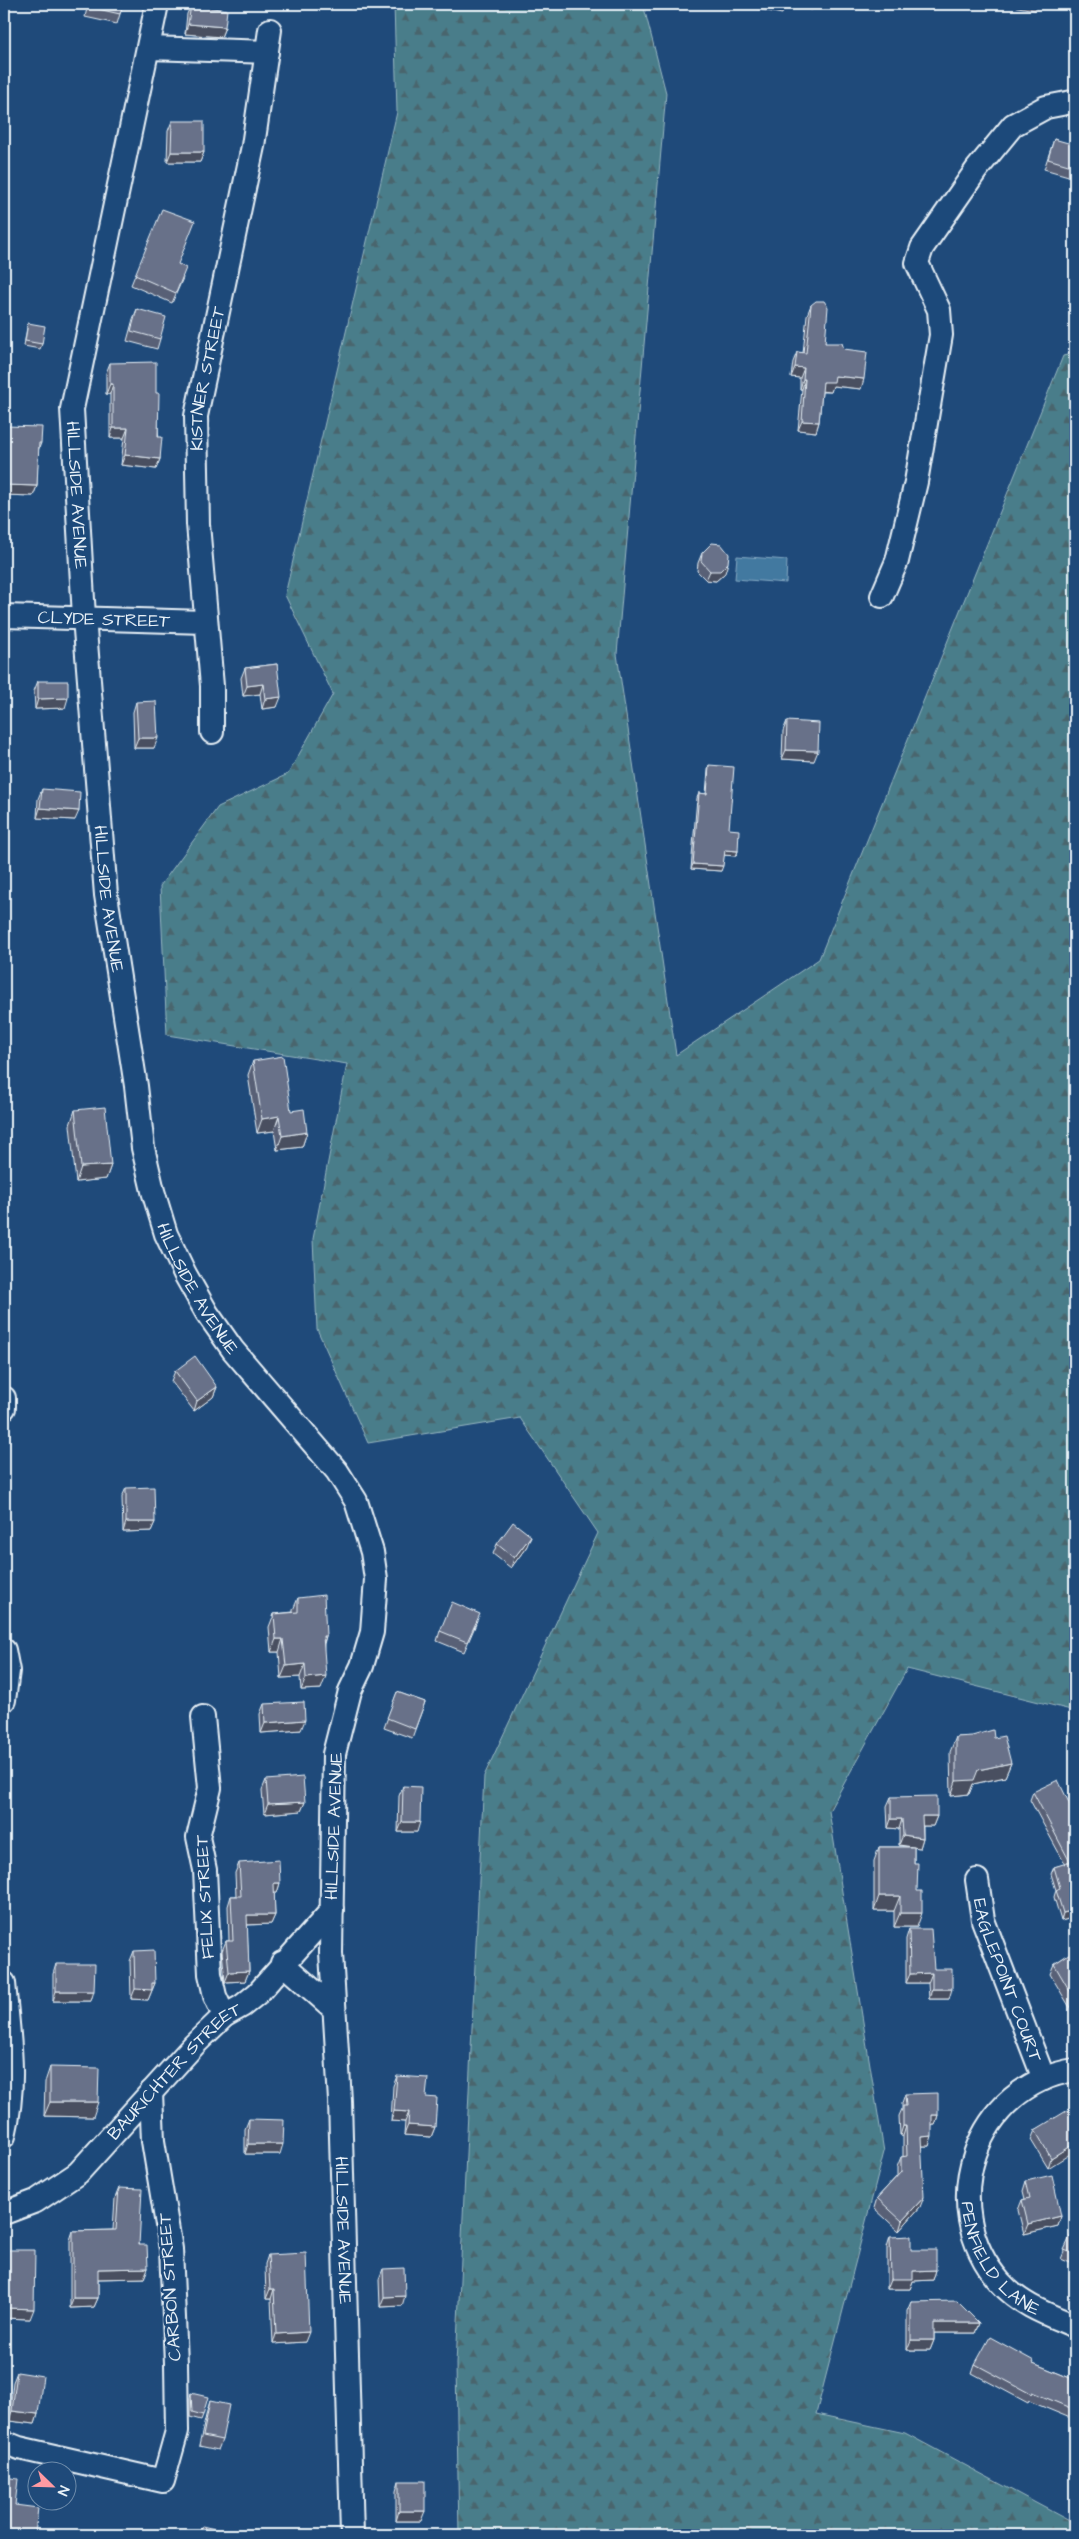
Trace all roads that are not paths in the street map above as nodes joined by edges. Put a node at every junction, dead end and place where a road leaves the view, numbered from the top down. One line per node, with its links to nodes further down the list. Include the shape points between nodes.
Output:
1 (157, 4): 3 (street, HILLSIDE AVENUE)
2 (270, 30): 4 (street, KISTNER STREET)
3 (148, 48): 4 (street); 8 (street, HILLSIDE AVENUE, via 72,409)
4 (267, 52): 9 (street, KISTNER STREET, via 253,146 196,416 198,524)
5 (1075, 104): 6 (street, via 1046,107 1014,125 977,169 922,248 916,263 939,310 941,335 916,482 897,561)
6 (882, 596)
7 (4, 616): 8 (street, CLYDE STREET)
8 (84, 617): 9 (street, CLYDE STREET); 17 (street, HILLSIDE AVENUE, via 106,894 136,1086 142,1148 166,1234 207,1313 233,1350 337,1471 356,1501 372,1552 376,1579 372,1632 362,1666 350,1691 334,1754)
9 (205, 622): 10 (street, KISTNER STREET, via 212,686)
10 (212, 732)
11 (4, 1398): 12 (street)
12 (4, 1408)
13 (4, 1650): 14 (street, via 8,1671)
14 (4, 1700)
15 (203, 1717): 21 (street, FELIX STREET, via 210,1788 198,1838 205,1870 210,1974 214,1996)
16 (977, 1880): 23 (street, EAGLEPOINT COURT, via 983,1920)
17 (332, 1910): 18 (street, BAURICHTER STREET); 20 (street, HILLSIDE AVENUE)
18 (282, 1963): 20 (street); 21 (street, BAURICHTER STREET, via 258,1993)
19 (4, 1983): 25 (street, via 13,2080)
20 (334, 2009): 29 (street, HILLSIDE AVENUE, via 340,2101)
21 (224, 2016): 24 (street, BAURICHTER STREET)
22 (1075, 2070): 23 (street, PENFIELD LANE)
23 (1044, 2079): 27 (street, PENFIELD LANE, via 1001,2109 981,2138 971,2163 968,2208 973,2235 984,2260 1000,2282 1036,2310)
24 (151, 2092): 26 (street, BAURICHTER STREET, via 78,2174 36,2202); 28 (street, CARBON STREET, via 153,2141 171,2249 176,2362 177,2431 163,2481)
25 (4, 2136)
26 (4, 2213)
27 (1075, 2326)
28 (4, 2442)
29 (352, 2535)

